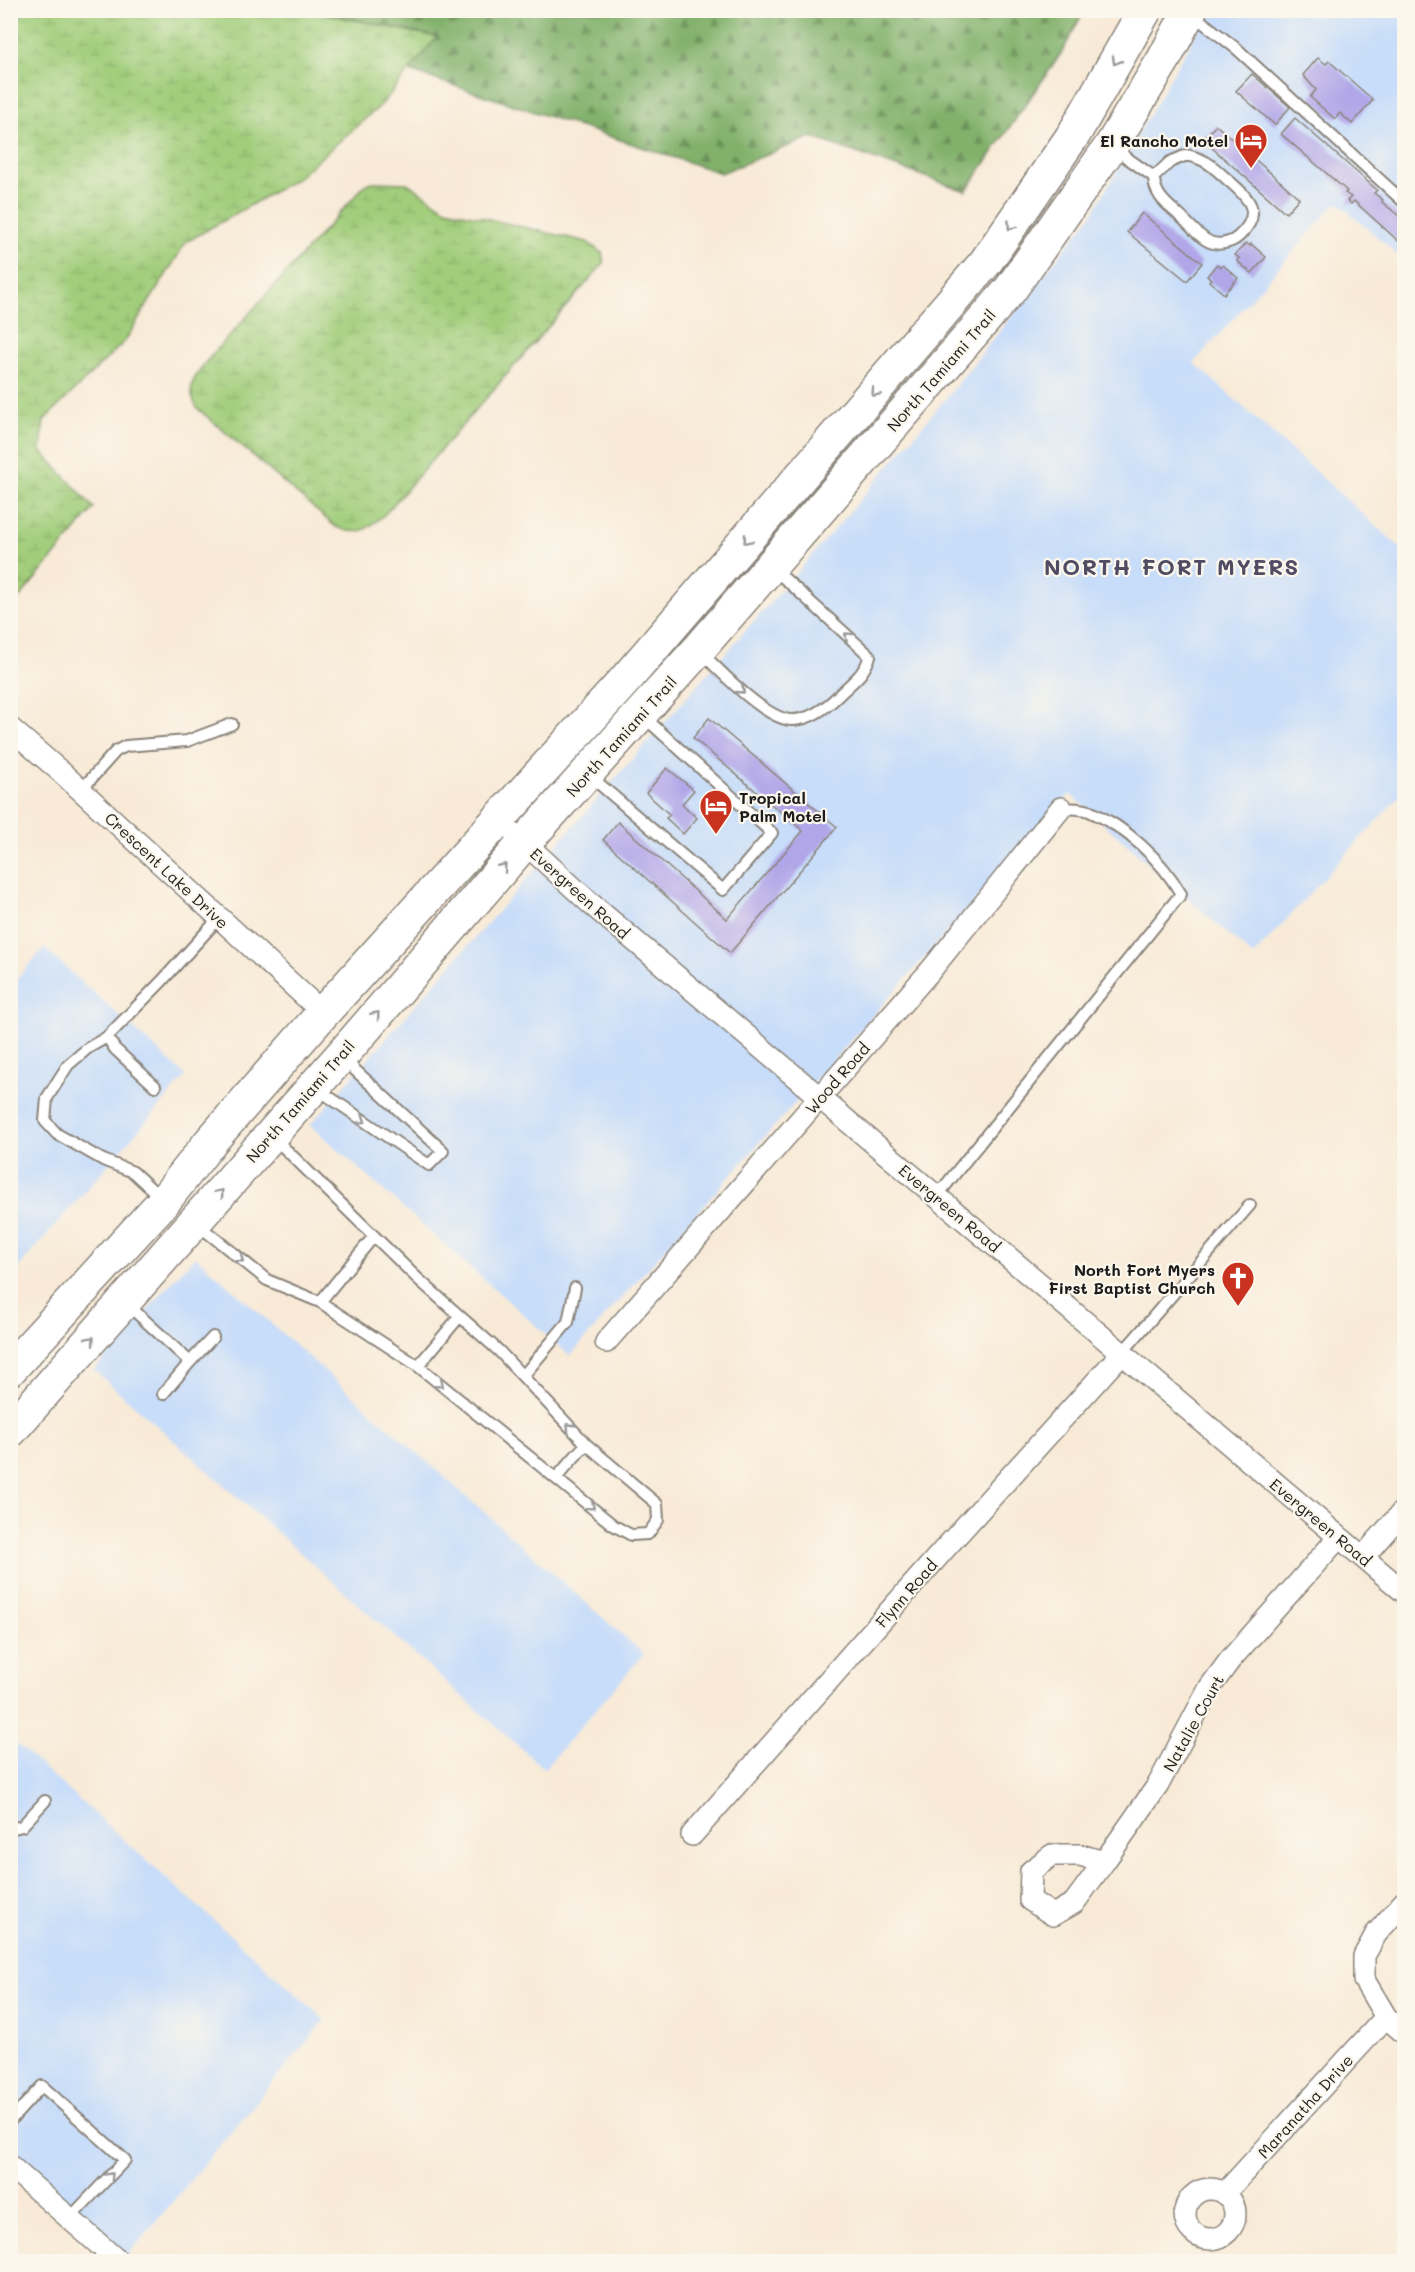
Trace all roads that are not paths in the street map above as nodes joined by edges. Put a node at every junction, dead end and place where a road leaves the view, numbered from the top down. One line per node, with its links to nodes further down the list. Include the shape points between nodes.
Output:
1 (1145, 10): 6 (main road, one-way to 6, via 1074,134)
2 (1190, 11): 3 (main road, North Tamiami Trail); 5 (lane)
3 (1111, 146): 4 (lane); 8 (main road, North Tamiami Trail, via 1010,290)
4 (1154, 177): 4 (lane, via 1159,197 1200,236 1213,243 1234,241 1247,229 1252,214 1248,197 1204,159 1187,155 1170,162)
5 (1404, 202)
6 (985, 263): 7 (main road); 8 (main road, via 973,298 947,332 945,347)
7 (911, 350): 9 (main road, via 915,369 910,388); 18 (main road, one-way to 18)
8 (949, 360): 9 (main road, North Tamiami Trail)
9 (878, 443): 10 (main road, North Tamiami Trail)
10 (770, 566): 11 (main road, North Tamiami Trail); 11 (lane, one-way to 10, via 744,693 774,715 791,720 809,717 826,707 865,669 870,656)
11 (699, 649): 12 (main road, North Tamiami Trail)
12 (640, 713): 15 (main road, North Tamiami Trail); 15 (lane, via 772,833 723,890)
13 (232, 724): 16 (lane, via 186,741 126,746 116,751)
14 (10, 728): 16 (street, Crescent Lake Drive)
15 (587, 774): 19 (main road, North Tamiami Trail)
16 (81, 790): 20 (street, Crescent Lake Drive)
17 (1061, 808): 26 (street, Wood Road, via 931,970); 28 (lane, via 1087,810 1122,829 1168,871 1181,894)
18 (499, 820): 19 (street, Evergreen Road); 21 (main road)
19 (525, 842): 23 (main road, North Tamiami Trail, one-way to 19); 26 (street, Evergreen Road, via 590,903)
20 (219, 918): 21 (street, Crescent Lake Drive); 22 (lane)
21 (323, 1013): 29 (main road)
22 (106, 1037): 24 (lane); 29 (lane, via 68,1065 47,1098 45,1122 57,1134 133,1172)
23 (341, 1056): 25 (main road, North Tamiami Trail); 25 (lane, one-way to 23, via 429,1165 443,1151)
24 (155, 1086)
25 (314, 1086): 27 (main road, North Tamiami Trail)
26 (820, 1098): 28 (street, Evergreen Road); 39 (street, Wood Road)
27 (271, 1135): 31 (main road, North Tamiami Trail, one-way to 27); 32 (lane)
28 (937, 1196): 40 (street, Evergreen Road)
29 (164, 1201): 33 (main road)
30 (1250, 1205): 40 (lane)
31 (194, 1222): 35 (main road, North Tamiami Trail); 36 (lane, one-way to 36, via 267,1280)
32 (374, 1236): 36 (lane); 37 (lane)
33 (95, 1274): 42 (main road); 44 (main road, via 90,1297 60,1343 56,1359)
34 (575, 1288): 45 (lane, via 568,1322)
35 (124, 1302): 41 (lane); 44 (main road, North Tamiami Trail, one-way to 35)
36 (320, 1302): 43 (lane)
37 (460, 1316): 43 (lane); 45 (lane)
38 (213, 1337): 41 (lane)
39 (606, 1342)
40 (1122, 1353): 52 (street, Evergreen Road); 57 (street, Flynn Road)
41 (190, 1362): 46 (lane)
42 (14, 1365): 47 (main road, via 18,1376)
43 (418, 1366): 50 (lane, one-way to 50)
44 (59, 1376): 48 (main road, North Tamiami Trail)
45 (523, 1376): 49 (lane, one-way to 45)
46 (163, 1394)
47 (10, 1401)
48 (10, 1431)
49 (586, 1443): 50 (lane); 50 (lane, one-way to 49, via 613,1525 631,1535 648,1534 658,1520 657,1504)
50 (557, 1478)
51 (1404, 1510): 53 (street)
52 (1339, 1537): 53 (street, Evergreen Road); 58 (street, Natalie Court, via 1209,1686 1158,1785)
53 (1363, 1557): 54 (street, Evergreen Road)
54 (1404, 1592)
55 (45, 1801): 56 (lane, via 22,1826)
56 (10, 1829)
57 (692, 1835)
58 (1104, 1862)
59 (1404, 1902): 60 (street, via 1376,1934 1364,1956 1364,1980)
60 (1386, 2017): 61 (street); 64 (street, Maranatha Drive)
61 (1404, 2033)
62 (10, 2121): 65 (lane, one-way to 62, via 125,2160 42,2086)
63 (10, 2166): 65 (street)
64 (1224, 2194)
65 (70, 2218): 66 (street)
66 (119, 2262)

